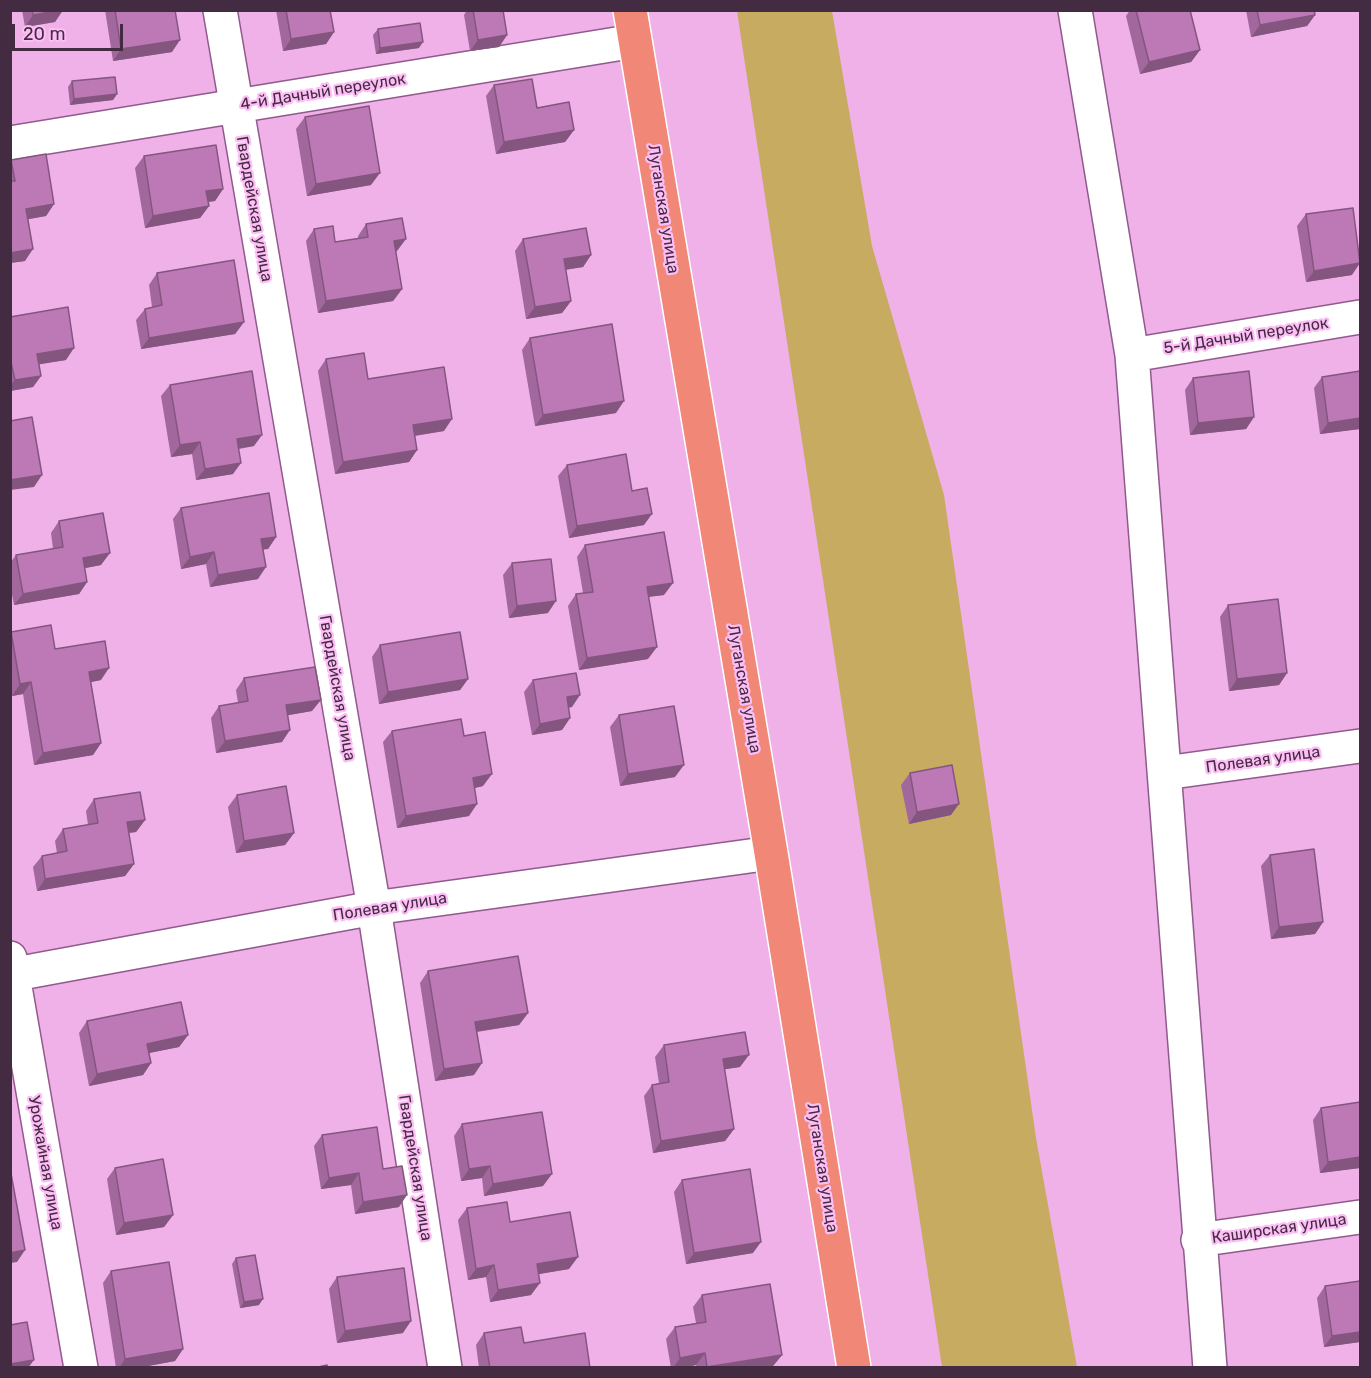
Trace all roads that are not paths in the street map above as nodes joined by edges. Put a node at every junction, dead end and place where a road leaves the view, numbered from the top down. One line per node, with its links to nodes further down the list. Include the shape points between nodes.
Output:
1 (220, 10): 4 (street, Гвардейская улица)
2 (1075, 10): 7 (street)
3 (633, 26): 4 (street, 4-й Дачный переулок); 10 (highway, Луганская улица)
4 (236, 106): 5 (street, 4-й Дачный переулок); 11 (street, Гвардейская улица)
5 (10, 143)
6 (1360, 317): 7 (street, 5-й Дачный переулок)
7 (1132, 355): 9 (street)
8 (1360, 746): 9 (street, Полевая улица)
9 (1165, 773): 14 (street)
10 (771, 853): 11 (street, Полевая улица); 17 (highway, Луганская улица)
11 (374, 908): 12 (street, Полевая улица); 16 (street, Гвардейская улица)
12 (11, 969): 15 (street, Урожайная улица)
13 (1360, 1217): 14 (street, Каширская улица)
14 (1198, 1240): 18 (street)
15 (81, 1368)
16 (445, 1368)
17 (854, 1368)
18 (1210, 1368)

